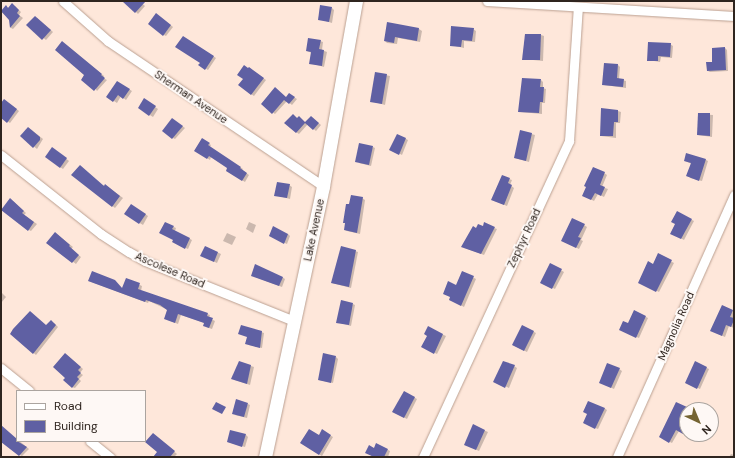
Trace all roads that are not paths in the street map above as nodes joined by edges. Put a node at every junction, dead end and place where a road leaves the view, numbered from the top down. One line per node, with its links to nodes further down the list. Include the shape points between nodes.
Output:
1 (64, 1): 7 (street, Sherman Avenue, via 108,41)
2 (356, 1): 7 (street, Lake Avenue)
3 (487, 1): 4 (street)
4 (578, 7): 5 (street); 15 (street, Zephyr Road, via 569,142)
5 (734, 16)
6 (1, 155): 9 (street, Ascolese Road, via 101,234 129,252 145,261)
7 (323, 186): 9 (street, Lake Avenue)
8 (734, 195): 16 (street, Magnolia Road)
9 (294, 321): 14 (street, Lake Avenue)
10 (1, 368): 11 (street)
11 (28, 390)
12 (91, 442): 13 (street)
13 (110, 457)
14 (265, 457)
15 (423, 457)
16 (617, 457)

